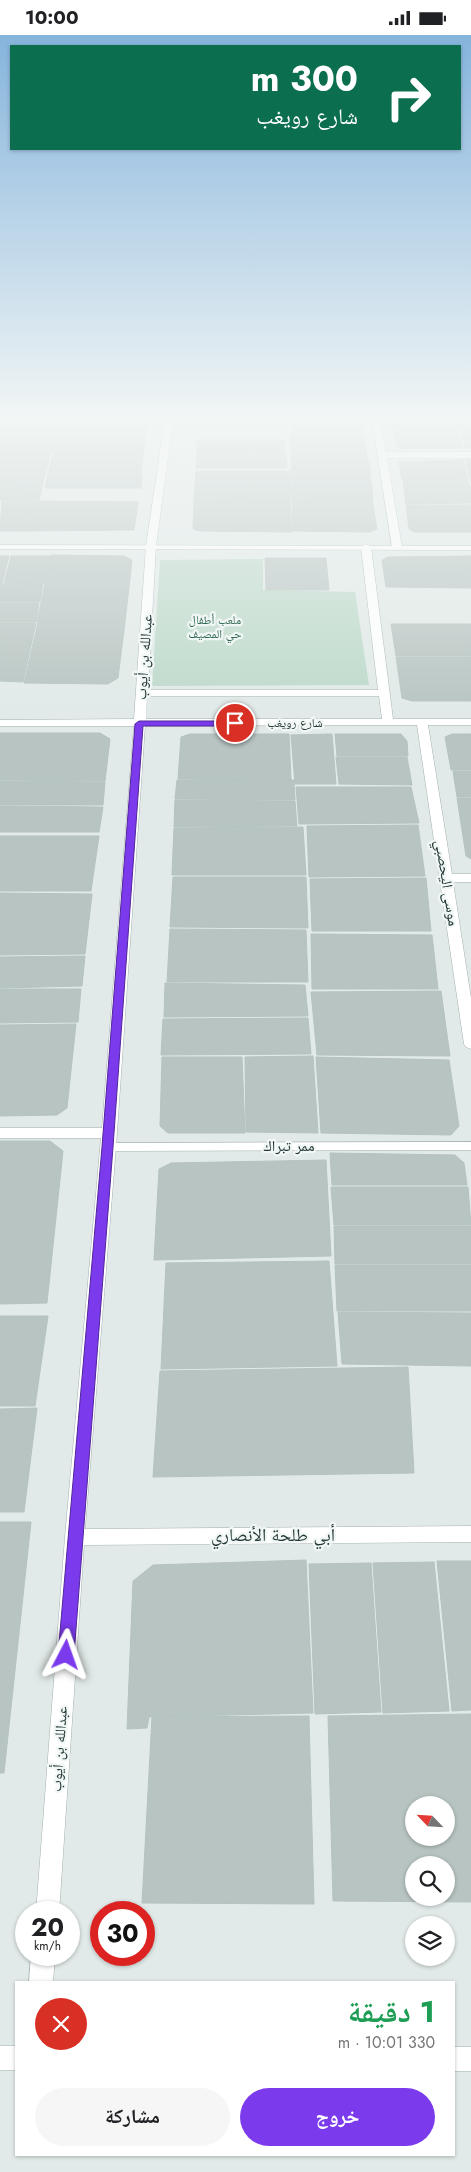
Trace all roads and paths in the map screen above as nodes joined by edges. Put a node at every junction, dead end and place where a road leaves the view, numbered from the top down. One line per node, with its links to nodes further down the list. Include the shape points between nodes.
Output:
1 (155, 520): 3 (street, عبدالله بن أيوب)
2 (393, 520): 6 (street)
3 (151, 546): 4 (lane); 5 (lane); 8 (street, عبدالله بن أيوب)
4 (0, 547)
5 (366, 547): 6 (lane); 9 (street)
6 (397, 547): 7 (lane)
7 (471, 548)
8 (142, 693): 9 (street); 14 (street, عبدالله بن أيوب)
9 (383, 693): 12 (street)
10 (422, 722): 12 (street, شارع رويغب); 13 (street, شارع رويغب); 15 (street, موسى اليحصبي)
11 (0, 723): 14 (street, شارع رويغب)
12 (388, 723): 14 (street, شارع رويغب)
13 (471, 723)
14 (139, 724): 19 (street, عبدالله بن أيوب)
15 (446, 878): 16 (street); 17 (street, موسى اليحصبي)
16 (471, 878)
17 (470, 1037)
18 (0, 1133): 19 (street, ممر تبراك)
19 (108, 1140): 20 (lane, ممر تبراك); 22 (street, عبدالله بن أيوب)
20 (471, 1145)
21 (471, 1534): 22 (street, أبي طلحة الأنصاري)
22 (75, 1537): 23 (street, عبدالله بن أيوب)
23 (48, 1901)
24 (43, 1966): 25 (street)
25 (41, 1981)
26 (0, 2058): 27 (street)
27 (15, 2058)
28 (455, 2059): 29 (street)
29 (471, 2059)

